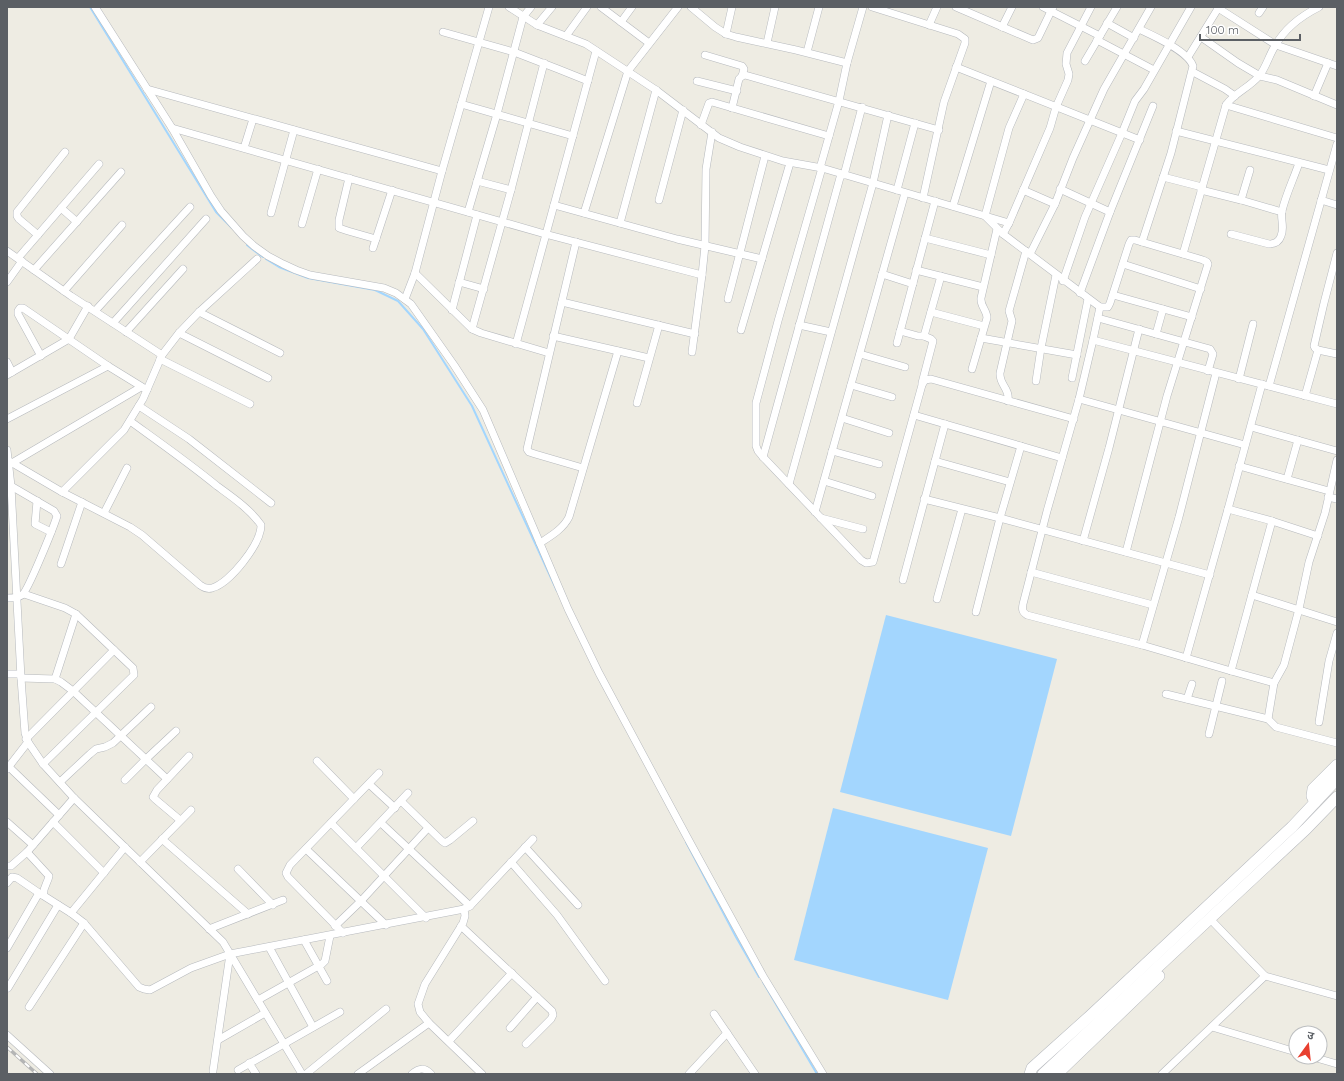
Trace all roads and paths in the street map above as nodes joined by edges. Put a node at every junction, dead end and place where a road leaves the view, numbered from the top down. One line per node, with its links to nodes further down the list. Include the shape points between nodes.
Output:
1 (94, 7): 67 (street)
2 (489, 7): 42 (street)
3 (508, 7): 28 (street)
4 (531, 7): 28 (street)
5 (552, 7): 31 (street)
6 (587, 7): 38 (street)
7 (601, 7): 29 (street)
8 (632, 7): 29 (street)
9 (678, 7): 44 (street)
10 (691, 7): 37 (street)
11 (732, 7): 37 (street)
12 (775, 7): 43 (street)
13 (819, 7): 49 (street)
14 (863, 7): 55 (street)
15 (872, 7): 32 (street)
16 (936, 7): 32 (street)
17 (956, 7): 26 (street)
18 (1012, 7): 34 (street)
19 (1044, 7): 27 (street)
20 (1091, 7): 33 (street)
21 (1117, 7): 30 (street)
22 (1191, 7): 45 (street)
23 (1319, 7): 46 (street, via 1296,20)
24 (1147, 8): 35 (street)
25 (1218, 8): 39 (street); 46 (street)
26 (968, 9): 34 (street)
27 (1052, 9): 33 (street); 34 (street, via 1036,39 1030,40)
28 (523, 17): 31 (street); 48 (street)
29 (622, 22): 44 (street)
30 (1107, 23): 40 (street); 41 (street)
31 (537, 25): 38 (street)
32 (929, 25): 58 (street, via 958,34 965,39)
33 (1081, 26): 40 (street); 79 (street, via 1067,54 1069,74)
34 (1002, 27)
35 (1139, 29): 41 (street); 45 (street)
36 (442, 32): 42 (street)
37 (726, 34): 43 (street)
38 (566, 36): 47 (street)
39 (1201, 36): 52 (street); 63 (street, via 1238,64)
40 (1098, 38): 50 (street); 53 (street)
41 (1134, 38): 50 (street)
42 (478, 42): 48 (street); 74 (street)
43 (767, 43): 49 (street)
44 (649, 44): 60 (street)
45 (1169, 44): 52 (street); 59 (street)
46 (1276, 45): 56 (street); 63 (street)
47 (596, 51): 60 (street); 64 (street)
48 (514, 52): 54 (street); 82 (street)
49 (807, 52): 55 (street)
50 (1124, 54): 59 (street); 85 (street)
51 (705, 55): 62 (street, via 742,66)
52 (1188, 57): 61 (street, via 1192,62)
53 (1085, 61)
54 (544, 63): 64 (street); 86 (street)
55 (848, 63): 73 (street)
56 (1328, 63): 57 (street); 72 (street)
57 (1337, 66)
58 (956, 67): 66 (street); 91 (street, via 944,102)
59 (1154, 70): 94 (street, via 1135,101)
60 (628, 71): 68 (street); 143 (street)
61 (1193, 72): 71 (street); 92 (street)
62 (742, 76): 69 (street); 73 (street)
63 (1260, 76): 71 (street); 72 (street, via 1277,80)
64 (588, 81): 95 (street)
65 (697, 81): 69 (street)
66 (991, 81): 70 (street); 136 (street)
67 (147, 89): 84 (street); 89 (street)
68 (656, 90): 81 (street); 149 (street)
69 (736, 91): 80 (street)
70 (1024, 94): 79 (street); 145 (street, via 1009,128)
71 (1235, 96): 75 (street)
72 (1314, 96): 76 (street)
73 (839, 101): 78 (street); 96 (street)
74 (461, 104): 82 (street); 112 (street)
75 (1226, 105): 97 (street); 99 (street)
76 (1337, 105)
77 (1153, 106): 98 (street)
78 (862, 107): 83 (street); 114 (street)
79 (1056, 107): 85 (street); 124 (street, via 1050,128)
80 (732, 108): 88 (street, via 709,103); 96 (street)
81 (683, 110): 88 (street); 127 (street)
82 (497, 114): 86 (street); 117 (street)
83 (888, 114): 87 (street); 118 (street)
84 (253, 119): 90 (street); 101 (street)
85 (1090, 120): 94 (street); 119 (street)
86 (529, 123): 95 (street); 122 (street)
87 (915, 123): 91 (street); 123 (street)
88 (701, 125): 93 (street)
89 (172, 128): 101 (street); 191 (street, via 211,196 232,224 254,246 296,270 384,288)
90 (294, 130): 104 (street); 112 (street)
91 (939, 130): 126 (street)
92 (1176, 131): 99 (street); 115 (street)
93 (712, 132): 103 (street, via 728,143); 161 (street, via 706,169)
94 (1122, 133): 98 (street); 132 (street)
95 (573, 136): 134 (street)
96 (829, 136): 108 (street)
97 (1337, 138)
98 (1140, 140): 140 (street)
99 (1216, 141): 106 (street); 120 (street)
100 (1337, 144): 111 (street)
101 (244, 148): 104 (street)
102 (65, 152): 156 (street, via 17,212 19,219)
103 (765, 156): 105 (street); 166 (street)
104 (285, 160): 109 (street); 142 (street)
105 (790, 163): 108 (street); 170 (street)
106 (1299, 163): 111 (street); 141 (street)
107 (99, 164): 138 (street)
108 (821, 168): 114 (street); 282 (street, via 756,403 756,446)
109 (318, 170): 116 (street); 151 (street)
110 (1250, 170): 128 (street)
111 (1329, 170): 129 (street)
112 (442, 171): 131 (street)
113 (122, 172): 147 (street)
114 (842, 174): 118 (street); 207 (street)
115 (1163, 177): 120 (street); 160 (street)
116 (349, 178): 121 (street); 158 (street, via 339,228)
117 (477, 181): 122 (street); 139 (street)
118 (873, 183): 123 (street); 214 (street)
119 (1060, 189): 132 (street); 133 (street)
120 (1202, 189): 128 (street); 167 (street)
121 (392, 190): 131 (street); 158 (street)
122 (511, 190): 148 (street)
123 (897, 190): 125 (street)
124 (1023, 190): 133 (street); 150 (street)
125 (905, 193): 126 (street); 177 (street)
126 (923, 198): 130 (street)
127 (659, 200)
128 (1241, 200): 141 (street)
129 (1321, 200): 135 (street); 255 (street)
130 (935, 201): 136 (street); 157 (street)
131 (434, 202): 139 (street); 176 (street)
132 (1091, 203): 140 (street); 181 (street)
133 (1054, 204): 164 (street)
134 (554, 205): 143 (street); 154 (street)
135 (1337, 205)
136 (952, 206): 145 (street)
137 (190, 207): 199 (street)
138 (61, 208): 147 (street); 156 (street)
139 (468, 212): 144 (street)
140 (1110, 212): 189 (street)
141 (1282, 212): 155 (street, via 1283,230 1278,242 1274,244)
142 (271, 213)
143 (584, 213): 149 (street)
144 (477, 215): 148 (street); 183 (street)
145 (985, 216): 150 (street); 153 (street)
146 (206, 219): 204 (street)
147 (77, 222): 174 (street)
148 (502, 222): 154 (street); 186 (street)
149 (620, 223): 161 (street)
150 (1009, 223): 153 (street)
151 (302, 224)
152 (122, 225): 188 (street)
153 (1000, 231): 164 (street); 168 (street)
154 (545, 234): 159 (street); 226 (street)
155 (1231, 234)
156 (38, 235): 171 (street)
157 (925, 238): 168 (street); 175 (street)
158 (376, 239): 162 (street)
159 (576, 242): 178 (street); 194 (street)
160 (1142, 242): 167 (street); 172 (street, via 1131,240)
161 (704, 246): 166 (street); 178 (street)
162 (373, 248)
163 (7, 251): 171 (street)
164 (1028, 253): 179 (street); 223 (street, via 1009,311 1012,321)
165 (1337, 253): 228 (street, via 1314,346)
166 (740, 254): 170 (street); 193 (street)
167 (1183, 254): 187 (street, via 1207,262)
168 (991, 255): 185 (street)
169 (257, 259): 200 (street)
170 (762, 259): 211 (street)
171 (20, 260): 174 (street); 182 (street)
172 (1123, 264): 187 (street); 190 (street)
173 (183, 269): 213 (street)
174 (34, 270): 188 (street)
175 (916, 270): 180 (street); 184 (street)
176 (415, 273): 191 (street); 198 (street)
177 (882, 274): 184 (street); 234 (street)
178 (702, 275): 216 (street)
179 (1056, 275): 181 (street); 227 (street)
180 (941, 276): 185 (street); 201 (street)
181 (1063, 281): 189 (street)
182 (7, 282)
183 (459, 282): 186 (street); 198 (street)
184 (913, 284): 212 (street)
185 (983, 287): 208 (street, via 980,302 987,314)
186 (484, 288): 209 (street)
187 (1201, 289): 202 (street)
188 (64, 291): 195 (street)
189 (1080, 293): 192 (street)
190 (1113, 295): 196 (street, via 1108,307); 197 (street)
191 (405, 299): 317 (street, via 419,315 483,410)
192 (1088, 299): 196 (street); 236 (street)
193 (728, 300)
194 (562, 302): 206 (street); 218 (street)
195 (88, 306): 199 (street); 221 (street)
196 (1100, 307): 203 (street)
197 (1163, 309): 202 (street); 217 (street)
198 (452, 310): 209 (street)
199 (95, 311): 204 (street)
200 (199, 312): 215 (street); 232 (street)
201 (931, 312): 208 (street); 219 (street)
202 (1192, 317): 224 (street)
203 (1098, 318): 210 (street); 222 (street)
204 (113, 323): 213 (street)
205 (1253, 324): 250 (street)
206 (659, 325): 216 (street); 239 (street)
207 (799, 325): 214 (street); 282 (street)
208 (984, 326): 220 (street)
209 (472, 329): 226 (street)
210 (1139, 329): 217 (street); 230 (street)
211 (741, 330)
212 (900, 331): 219 (street); 225 (street)
213 (126, 332): 238 (street)
214 (831, 332): 294 (street)
215 (179, 333): 238 (street); 248 (street)
216 (695, 334): 231 (street)
217 (1156, 334): 224 (street)
218 (553, 336): 229 (street); 233 (street)
219 (924, 336): 254 (street, via 933,341)
220 (981, 338): 223 (street); 244 (street)
221 (69, 339): 237 (street); 237 (street, via 20,308 18,314); 242 (street)
222 (1094, 340): 230 (street); 259 (street)
223 (1007, 342): 227 (street); 260 (street, via 1000,378 1009,393)
224 (1184, 342): 241 (street); 245 (street, via 1212,351)
225 (897, 343)
226 (516, 344): 233 (street)
227 (1041, 348): 236 (street); 251 (street)
228 (1318, 350): 235 (street); 257 (street)
229 (618, 351): 239 (street); 290 (street)
230 (1134, 351): 241 (street); 265 (street)
231 (692, 352)
232 (280, 353)
233 (549, 353): 290 (street, via 527,449 529,452)
234 (860, 354): 243 (street); 253 (street)
235 (1337, 354)
236 (1077, 355): 249 (street)
237 (41, 356): 247 (street)
238 (161, 357): 256 (street); 262 (street)
239 (649, 358): 261 (street)
240 (7, 362): 247 (street)
241 (1177, 363): 245 (street); 270 (street)
242 (108, 366): 256 (street); 268 (street)
243 (905, 367)
244 (972, 369)
245 (1208, 371): 246 (street)
246 (1216, 373): 250 (street); 274 (street)
247 (10, 374)
248 (268, 378)
249 (1072, 378)
250 (1239, 379): 252 (street)
251 (1036, 381)
252 (1262, 384): 255 (street); 273 (street)
253 (851, 385): 258 (street); 267 (street)
254 (922, 385): 260 (street, via 925,380 931,379); 266 (street)
255 (1269, 386): 257 (street)
256 (144, 388): 264 (street); 286 (street)
257 (1305, 396): 263 (street)
258 (892, 397)
259 (1080, 399): 265 (street); 269 (street)
260 (1008, 401): 269 (street)
261 (637, 403)
262 (250, 404)
263 (1337, 404)
264 (139, 406): 271 (street); 303 (street, via 189,439)
265 (1119, 410): 270 (street); 316 (street)
266 (914, 415): 272 (street); 308 (street, via 873,562 866,563 860,560)
267 (842, 418): 275 (street); 280 (street)
268 (7, 419)
269 (1074, 419): 283 (street)
270 (1160, 420): 274 (street); 318 (street)
271 (130, 421): 296 (street); 307 (street, via 230,496 256,518 261,529 243,563 219,585 208,588 200,585 136,530)
272 (945, 424): 278 (street); 285 (street)
273 (1250, 427): 276 (street); 277 (street)
274 (1201, 432): 277 (street); 319 (street)
275 (889, 433)
276 (1298, 440): 281 (street); 291 (street)
277 (1245, 445): 288 (street)
278 (1022, 446): 283 (street); 293 (street)
279 (7, 450): 286 (street)
280 (832, 451): 287 (street); 292 (street)
281 (1337, 451)
282 (763, 457): 294 (street)
283 (1062, 458): 313 (street)
284 (1337, 460): 297 (street)
285 (935, 461): 293 (street); 299 (street)
286 (11, 462): 295 (street); 296 (street)
287 (879, 464)
288 (1239, 466): 291 (street); 305 (street)
289 (127, 468): 307 (street)
290 (583, 468): 317 (street, via 566,522)
291 (1286, 480): 297 (street)
292 (824, 481): 298 (street); 306 (street)
293 (1010, 482): 309 (street)
294 (788, 484): 306 (street)
295 (11, 486): 301 (street); 311 (street)
296 (62, 492): 302 (street)
297 (1329, 494): 300 (street); 315 (street)
298 (872, 496)
299 (924, 499): 304 (street); 323 (street)
300 (1337, 499)
301 (36, 501): 314 (street, via 36,524); 314 (street, via 56,512)
302 (82, 502): 307 (street); 320 (street)
303 (271, 503)
304 (962, 509): 309 (street); 328 (street)
305 (1228, 509): 310 (street); 322 (street)
306 (815, 512): 308 (street)
307 (104, 513)
308 (821, 518): 312 (street)
309 (1000, 518): 313 (street); 331 (street)
310 (1272, 521): 315 (street); 325 (street)
311 (10, 527): 327 (street)
312 (863, 529)
313 (1042, 530): 316 (street); 321 (street)
314 (51, 532): 324 (street)
315 (1318, 536): 330 (street)
316 (1083, 541): 318 (street)
317 (540, 543): 465 (street, via 599,673 764,976)
318 (1126, 552): 319 (street)
319 (1166, 563): 322 (street); 329 (street)
320 (61, 564)
321 (1031, 572): 329 (street); 335 (street, via 1022,609 1027,615)
322 (1210, 575): 338 (street)
323 (903, 580)
324 (24, 594): 327 (street); 332 (street)
325 (1252, 595): 330 (street); 339 (street)
326 (7, 598): 327 (street)
327 (17, 598): 341 (street)
328 (937, 599)
329 (1154, 605): 335 (street)
330 (1299, 609): 333 (street); 344 (street, via 1284,665)
331 (976, 612)
332 (76, 614): 337 (street); 342 (street)
333 (1337, 622)
334 (1337, 633): 336 (street)
335 (1142, 645): 338 (street)
336 (1335, 646): 353 (street, via 1326,675)
337 (114, 650): 346 (street); 351 (street, via 132,668 134,675)
338 (1186, 658): 339 (street)
339 (1231, 671): 344 (street)
340 (7, 674): 341 (street)
341 (21, 676): 342 (street); 357 (street)
342 (55, 679): 346 (street)
343 (1222, 681): 349 (street)
344 (1274, 683): 352 (street)
345 (1192, 684): 348 (street)
346 (73, 691): 351 (street); 357 (street)
347 (1166, 694): 348 (street)
348 (1187, 699): 349 (street)
349 (1216, 706): 352 (street); 355 (street)
350 (151, 707): 356 (street)
351 (96, 713): 356 (street); 362 (street)
352 (1268, 719): 358 (street, via 1276,727)
353 (1319, 722)
354 (176, 731): 360 (street)
355 (1209, 734)
356 (121, 736): 360 (street); 369 (street, via 109,746 96,749)
357 (27, 741): 362 (street); 364 (street)
358 (1337, 743)
359 (189, 756): 367 (street)
360 (146, 759): 367 (street); 368 (street)
361 (317, 761): 374 (street)
362 (43, 764): 369 (street)
363 (1337, 765): 376 (main road, via 1313,789 1312,796)
364 (8, 768): 380 (street)
365 (379, 773): 370 (street)
366 (1337, 778): 372 (main road)
367 (167, 779): 381 (street, via 153,797)
368 (125, 780)
369 (60, 782): 373 (street)
370 (369, 784): 374 (street); 377 (street)
371 (408, 793): 375 (street)
372 (1334, 793): 376 (main road); 467 (main road, via 1306,829)
373 (74, 798): 380 (street); 392 (street)
374 (354, 799): 385 (street)
375 (401, 801): 377 (street); 387 (street)
376 (1315, 802): 466 (main road, via 1032,1068)
377 (395, 808): 386 (street)
378 (1337, 808): 415 (main road)
379 (190, 810): 381 (street)
380 (59, 815): 384 (street)
381 (180, 820): 388 (street)
382 (473, 820): 387 (street, via 447,843)
383 (7, 822): 390 (street)
384 (53, 822): 390 (street); 401 (street)
385 (331, 823): 393 (street); 394 (street)
386 (380, 823): 394 (street); 395 (street)
387 (428, 828): 395 (street)
388 (162, 838): 397 (street); 412 (street)
389 (533, 839): 391 (street)
390 (33, 845): 396 (street)
391 (525, 847): 398 (street); 409 (street)
392 (125, 848): 397 (street); 401 (street)
393 (306, 848): 406 (street); 417 (street, via 286,873)
394 (356, 848): 402 (street)
395 (409, 849): 402 (street); 410 (street)
396 (27, 852): 399 (street, via 11,866); 404 (street, via 49,876)
397 (140, 862): 419 (street)
398 (511, 862): 410 (street); 430 (street, via 548,904)
399 (7, 866)
400 (238, 869): 407 (street)
401 (104, 873): 411 (street)
402 (384, 876): 406 (street); 413 (street)
403 (7, 883): 404 (street, via 12,877 16,878)
404 (42, 894): 408 (street); 424 (street)
405 (283, 900): 407 (street)
406 (360, 901): 416 (street); 417 (street)
407 (273, 904): 412 (street)
408 (58, 905): 411 (street); 432 (street)
409 (578, 905)
410 (467, 908): 413 (street); 418 (street)
411 (71, 912): 414 (street)
412 (248, 914): 419 (street)
413 (426, 918): 416 (street)
414 (84, 923): 425 (street, via 144,989 150,990 191,968); 436 (street)
415 (1214, 923): 428 (street); 468 (main road)
416 (386, 925): 420 (street)
417 (335, 926): 420 (street)
418 (461, 926): 427 (street); 441 (street, via 418,1000 418,1008)
419 (209, 929): 425 (street, via 223,942)
420 (343, 933): 421 (street)
421 (330, 936): 422 (street); 426 (street, via 325,961)
422 (304, 940): 423 (street); 426 (street)
423 (269, 947): 425 (street); 431 (street)
424 (7, 948)
425 (230, 954): 435 (street); 447 (street)
426 (319, 966): 429 (street); 431 (street)
427 (512, 973): 434 (street); 448 (street)
428 (1265, 976): 433 (street); 443 (street)
429 (327, 981)
430 (605, 981)
431 (289, 983): 435 (street); 442 (street)
432 (8, 988)
433 (1337, 996)
434 (537, 997): 444 (street); 450 (street, via 549,1008 552,1015)
435 (258, 1000): 439 (street)
436 (29, 1007)
437 (386, 1009): 458 (street)
438 (340, 1012): 442 (street)
439 (265, 1013): 447 (street); 449 (street)
440 (714, 1014): 445 (street)
441 (429, 1023): 448 (street); 459 (street)
442 (313, 1027): 449 (street)
443 (1212, 1027): 451 (street); 469 (street)
444 (510, 1028)
445 (727, 1034): 463 (street); 464 (street)
446 (7, 1035): 455 (street)
447 (218, 1040): 454 (street)
448 (448, 1041): 462 (street)
449 (284, 1044): 452 (street); 457 (street)
450 (526, 1044)
451 (1288, 1050)
452 (249, 1064): 453 (street); 456 (street)
453 (238, 1070)
454 (213, 1071)
455 (50, 1074)
456 (256, 1074)
457 (302, 1074)
458 (306, 1074)
459 (358, 1074)
460 (412, 1074): 461 (street, via 421,1069)
461 (431, 1074)
462 (482, 1074)
463 (688, 1074)
464 (755, 1074)
465 (823, 1074)
466 (1030, 1074)
467 (1043, 1074)
468 (1057, 1074)
469 (1162, 1074)

